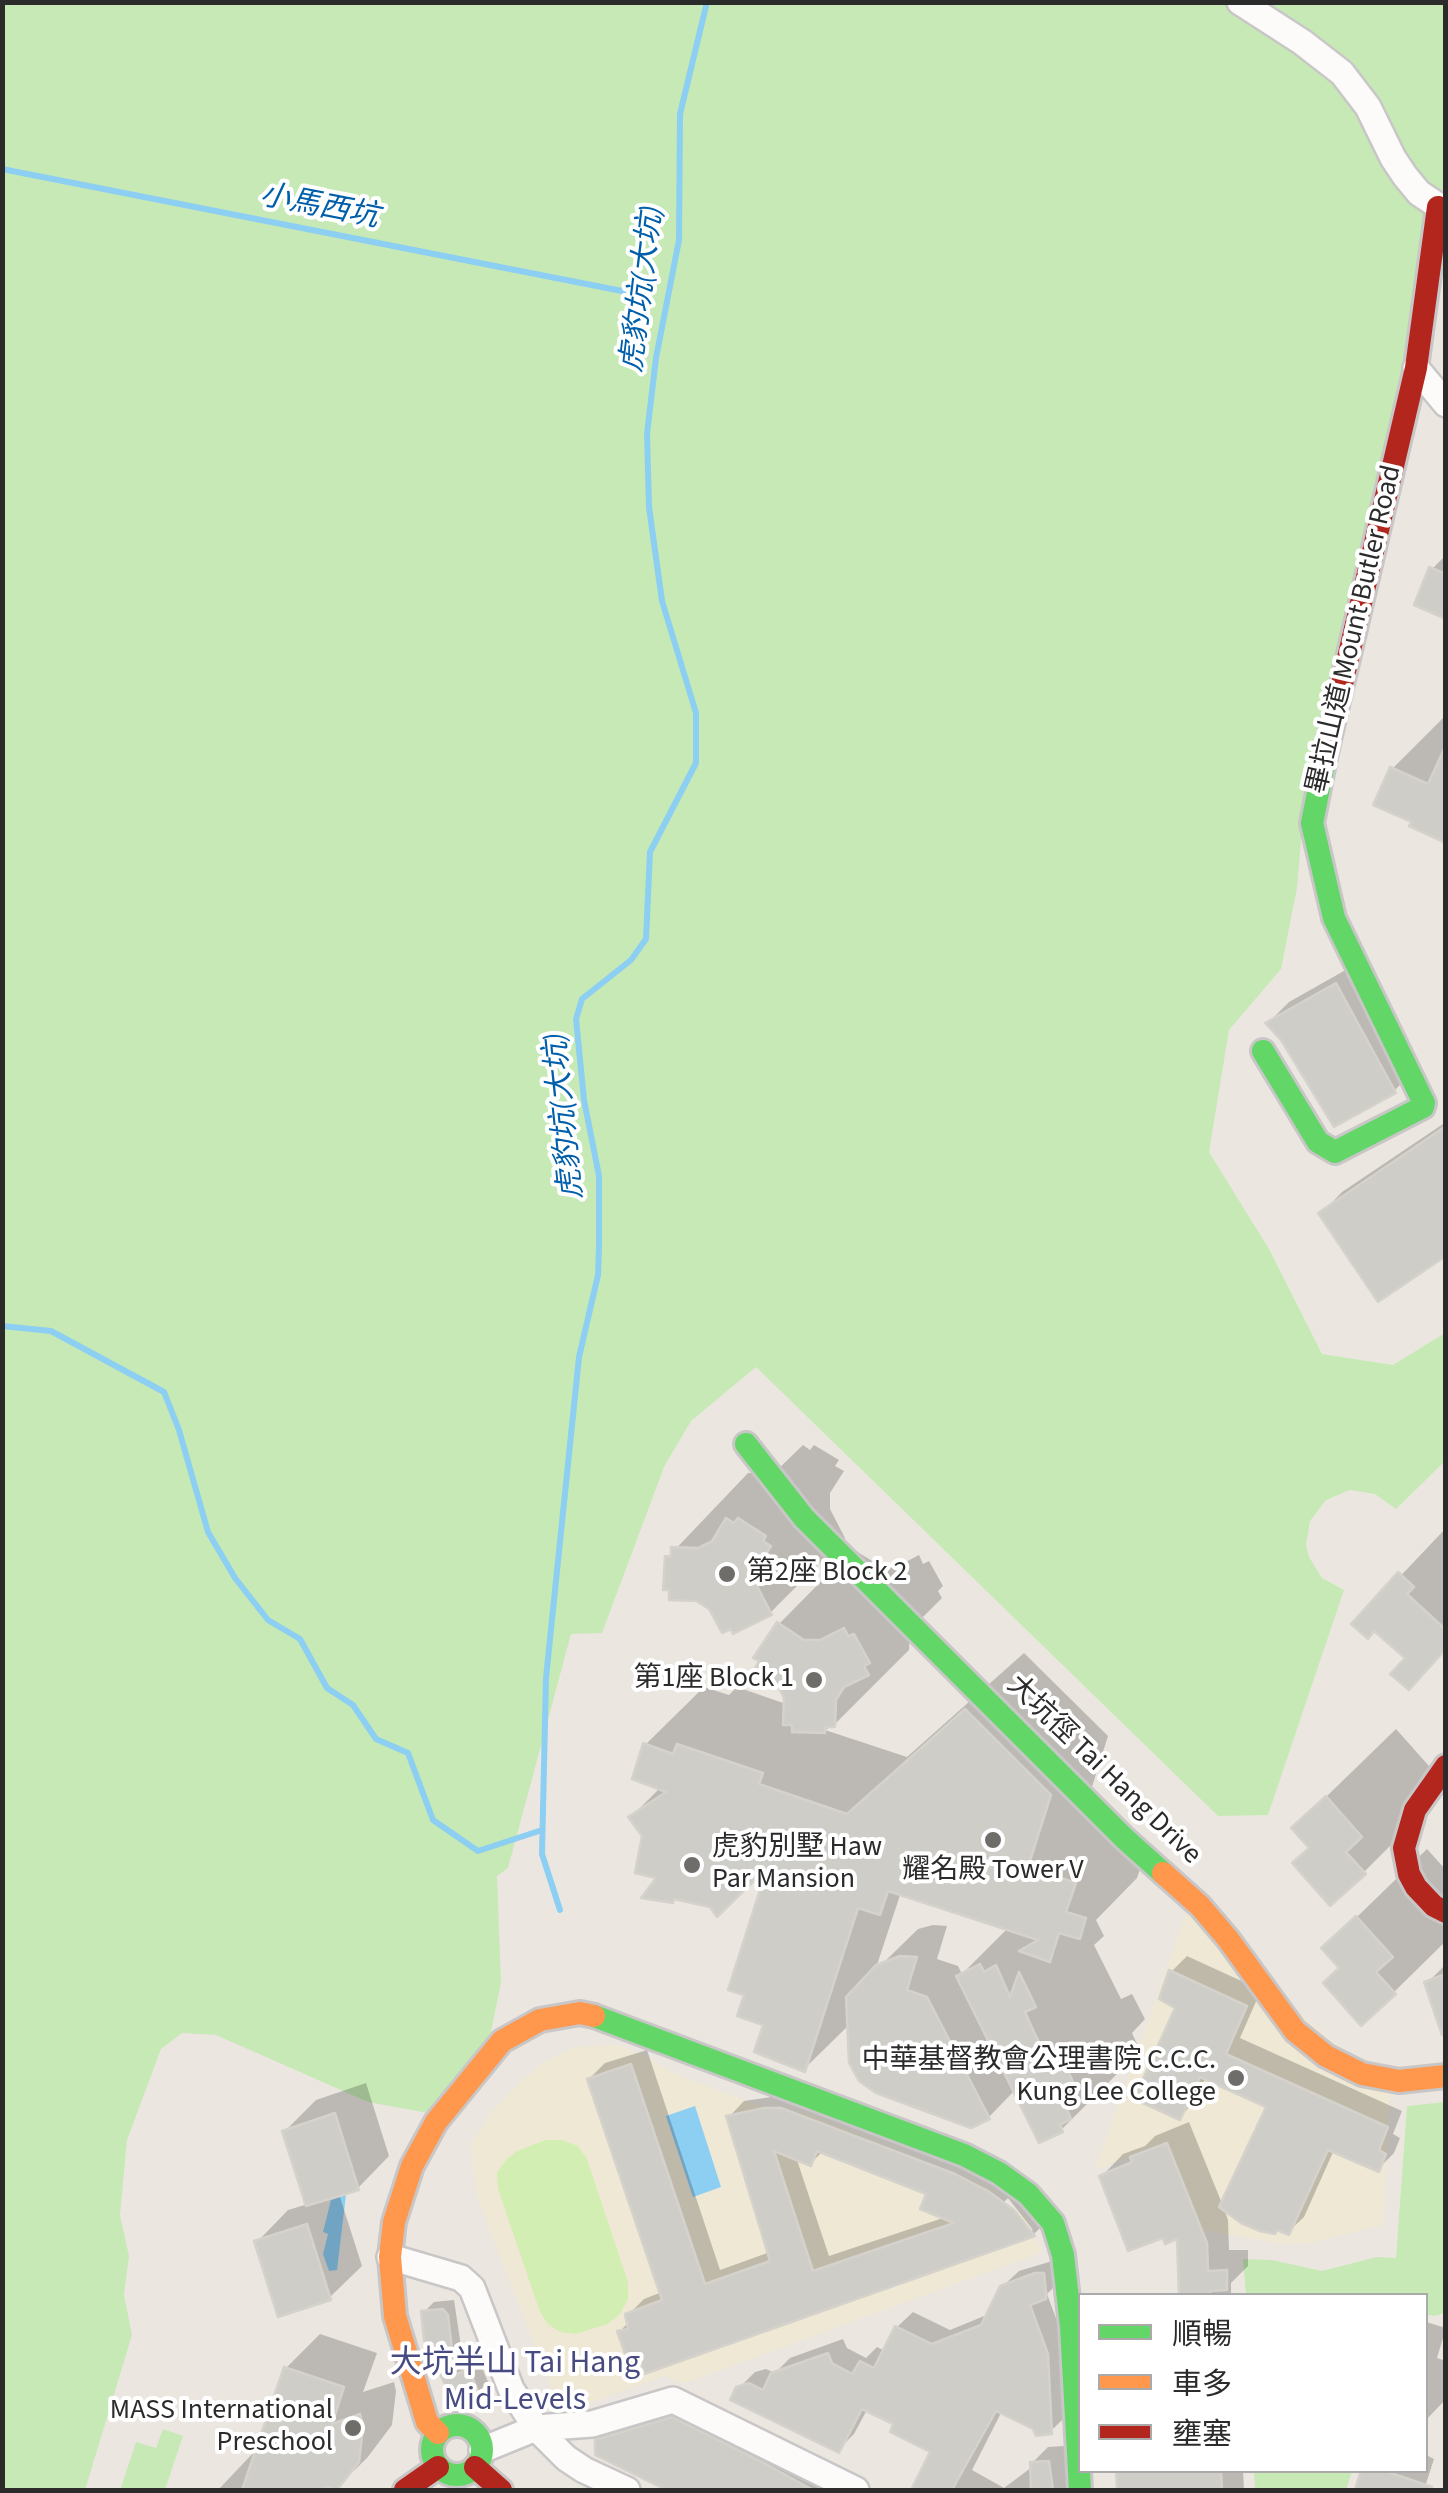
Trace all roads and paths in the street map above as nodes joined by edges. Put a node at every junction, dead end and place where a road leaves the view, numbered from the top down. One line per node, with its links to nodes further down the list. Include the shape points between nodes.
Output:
1 (1240, 2): 2 (street, 畢拉山道 Mount Butler Road, via 1342,73 1405,176)
2 (1442, 209): 3 (street, 畢拉山道 Mount Butler Road)
3 (1416, 368): 4 (street); 5 (street, 畢拉山道 Mount Butler Road, via 1312,823 1334,918 1423,1108 1334,1152 1318,1142)
4 (1446, 404)
5 (1263, 1051)
6 (746, 1444): 9 (street, 大坑徑 Tai Hang Drive, via 804,1518 1200,1906 1295,2032 1362,2074 1398,2081)
7 (1446, 1766): 8 (street, via 1414,1810 1404,1848 1416,1887)
8 (1446, 1912)
9 (1446, 2076)
10 (390, 2257): 11 (street, via 461,2278 472,2288 511,2390); 12 (street, via 395,2316 427,2422); 13 (street, via 412,2166 436,2122 502,2041 564,2014 611,2020 964,2156 1028,2194 1053,2224 1063,2255)
11 (536, 2428): 14 (street); 18 (street, via 566,2458); 19 (street, via 592,2424 673,2400)
12 (438, 2434): 14 (street, via 448,2426 472,2429); 15 (street, via 432,2456)
13 (1078, 2449)
14 (479, 2459): 15 (street, via 460,2475); 17 (street)
15 (438, 2466): 16 (street)
16 (404, 2490)
17 (501, 2490)
18 (627, 2490)
19 (856, 2490)

